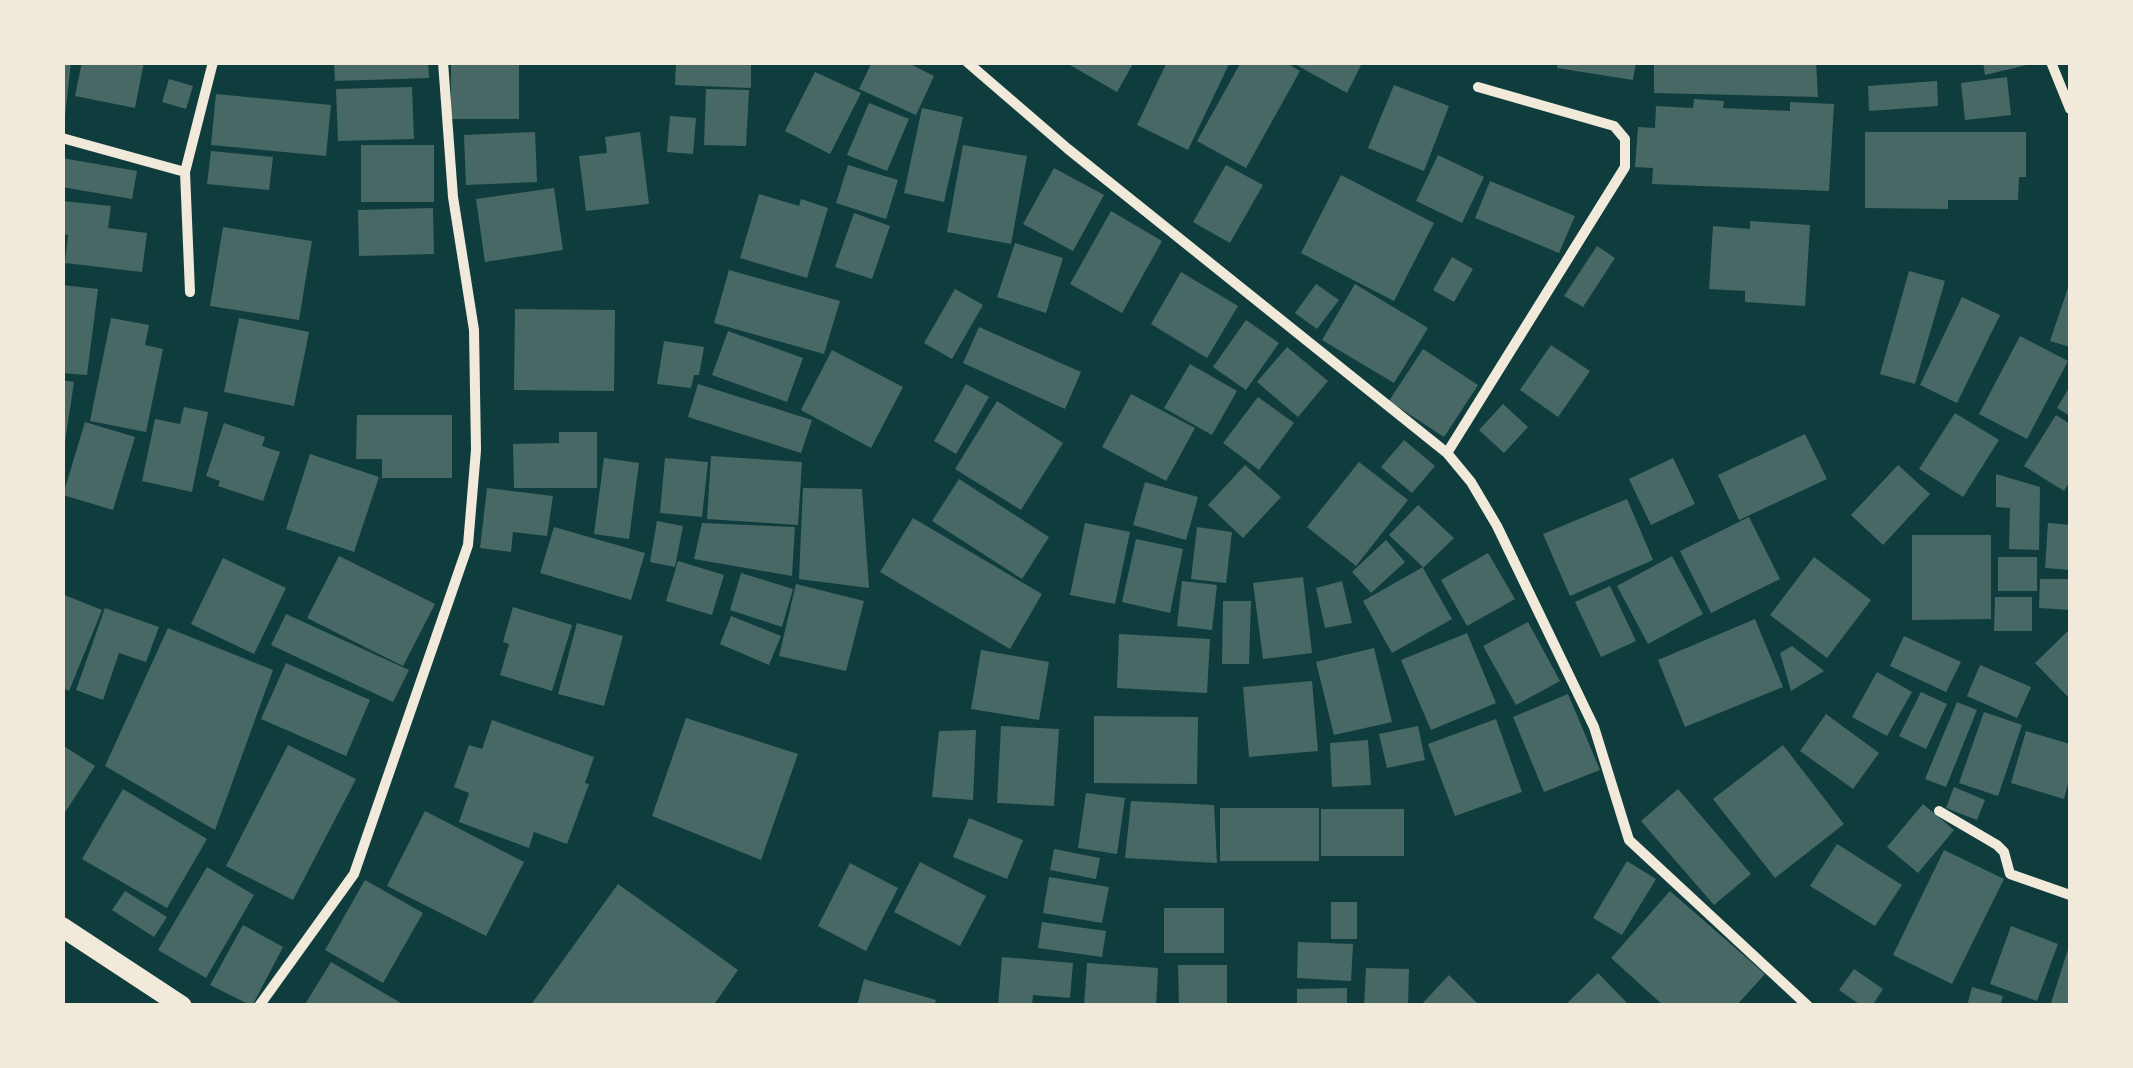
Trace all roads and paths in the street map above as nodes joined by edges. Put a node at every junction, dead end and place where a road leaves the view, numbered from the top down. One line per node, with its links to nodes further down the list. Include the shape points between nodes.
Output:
1 (213, 62): 8 (street)
2 (443, 62): 15 (street, via 474,330 476,450 468,544 354,874)
3 (967, 62): 10 (street)
4 (2051, 62): 6 (street)
5 (1478, 87): 10 (street, via 1614,126 1625,139 1625,168)
6 (2070, 109)
7 (62, 138): 8 (street)
8 (185, 172): 9 (street)
9 (190, 292)
10 (1447, 453): 16 (street, via 1497,526 1594,726 1629,840)
11 (1939, 811): 12 (street, via 1997,845 2010,874)
12 (2070, 895)
13 (62, 927): 14 (main road)
14 (182, 1006)
15 (259, 1006)
16 (1808, 1006)

